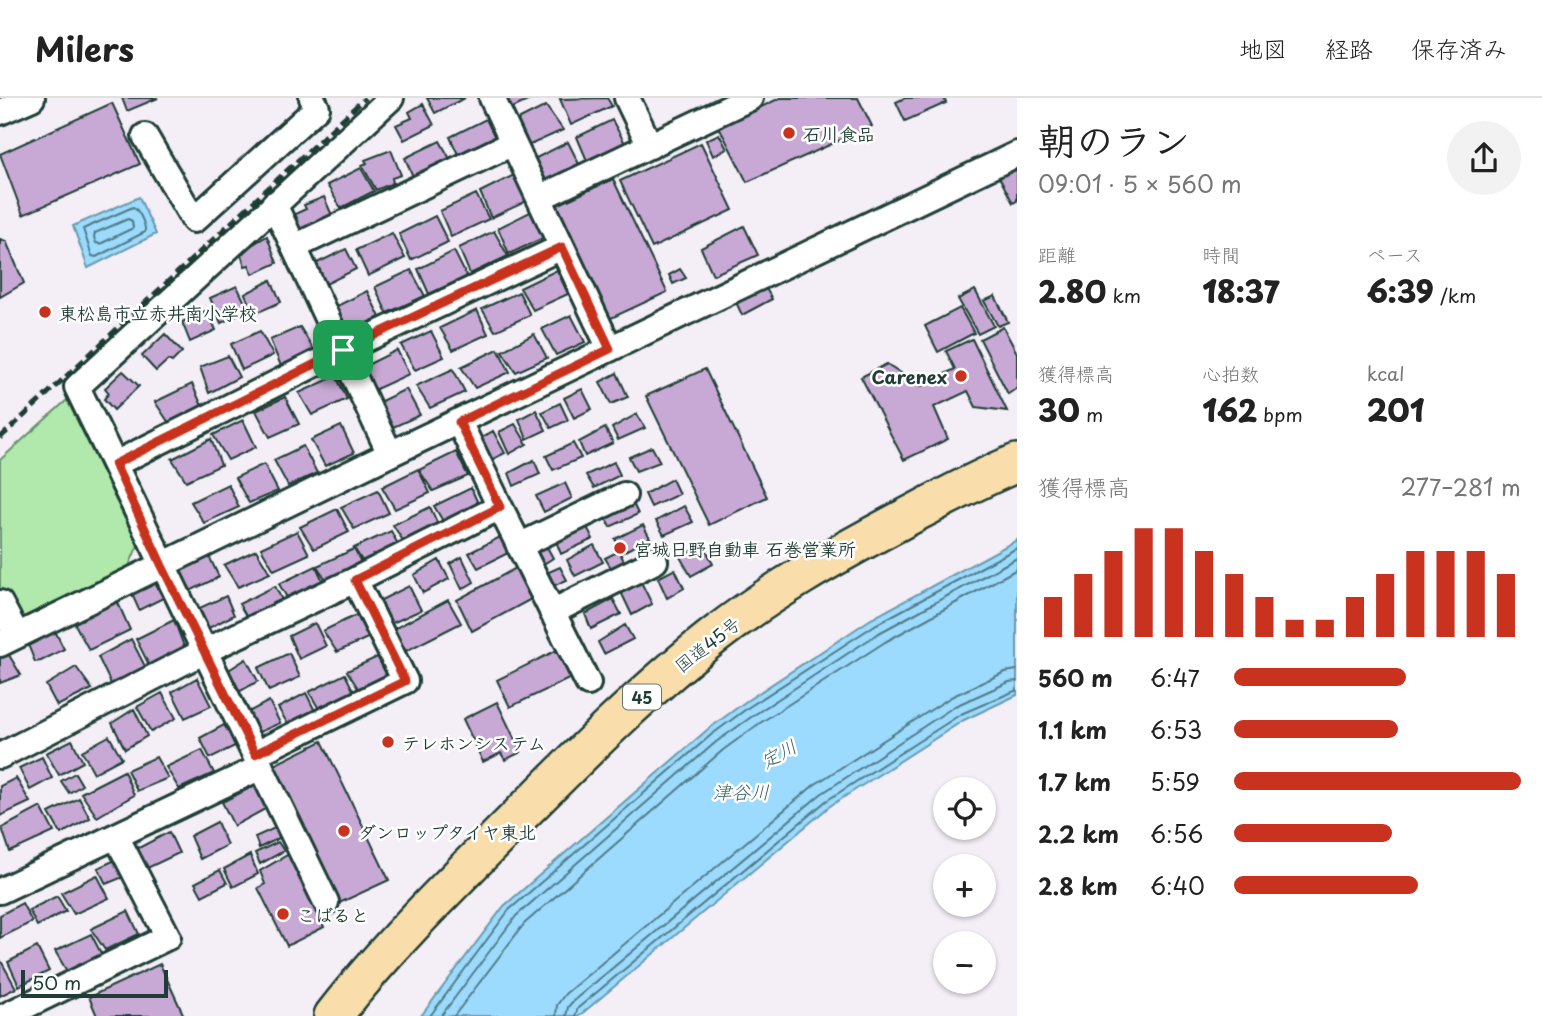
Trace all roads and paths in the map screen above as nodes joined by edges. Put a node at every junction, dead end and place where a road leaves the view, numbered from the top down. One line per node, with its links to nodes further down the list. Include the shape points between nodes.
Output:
1 (32, 98): 7 (street)
2 (312, 98): 8 (street, via 317,108 194,220)
3 (391, 98): 13 (street)
4 (492, 98): 9 (street)
5 (627, 98): 10 (street)
6 (750, 98): 10 (street)
7 (0, 112)
8 (145, 136)
9 (513, 143): 12 (street); 14 (street)
10 (650, 146): 12 (street)
11 (1017, 154): 16 (street)
12 (539, 198): 15 (street)
13 (274, 204): 14 (street); 21 (street, via 77,387)
14 (295, 247): 17 (street)
15 (562, 247): 16 (street); 17 (street)
16 (610, 349): 18 (street)
17 (343, 350): 19 (street); 21 (street)
18 (459, 422): 19 (street); 23 (street)
19 (390, 454): 26 (street)
20 (1017, 463): 39 (highway, 国道45号 / 45, via 825,561 716,634 658,682 437,897)
21 (115, 464): 26 (street)
22 (624, 495): 24 (street)
23 (500, 507): 24 (street); 27 (street)
24 (519, 546): 29 (street)
25 (655, 561): 29 (street)
26 (162, 566): 30 (street); 31 (street)
27 (355, 580): 31 (street); 34 (street, via 405,681)
28 (0, 603): 30 (street)
29 (552, 612): 32 (street)
30 (8, 640)
31 (205, 651): 33 (street); 34 (street)
32 (588, 683)
33 (0, 756)
34 (258, 761): 35 (street); 37 (street)
35 (116, 836): 36 (street); 38 (street, via 169,937)
36 (0, 891)
37 (326, 902)
38 (5, 1016)
39 (333, 1016)

